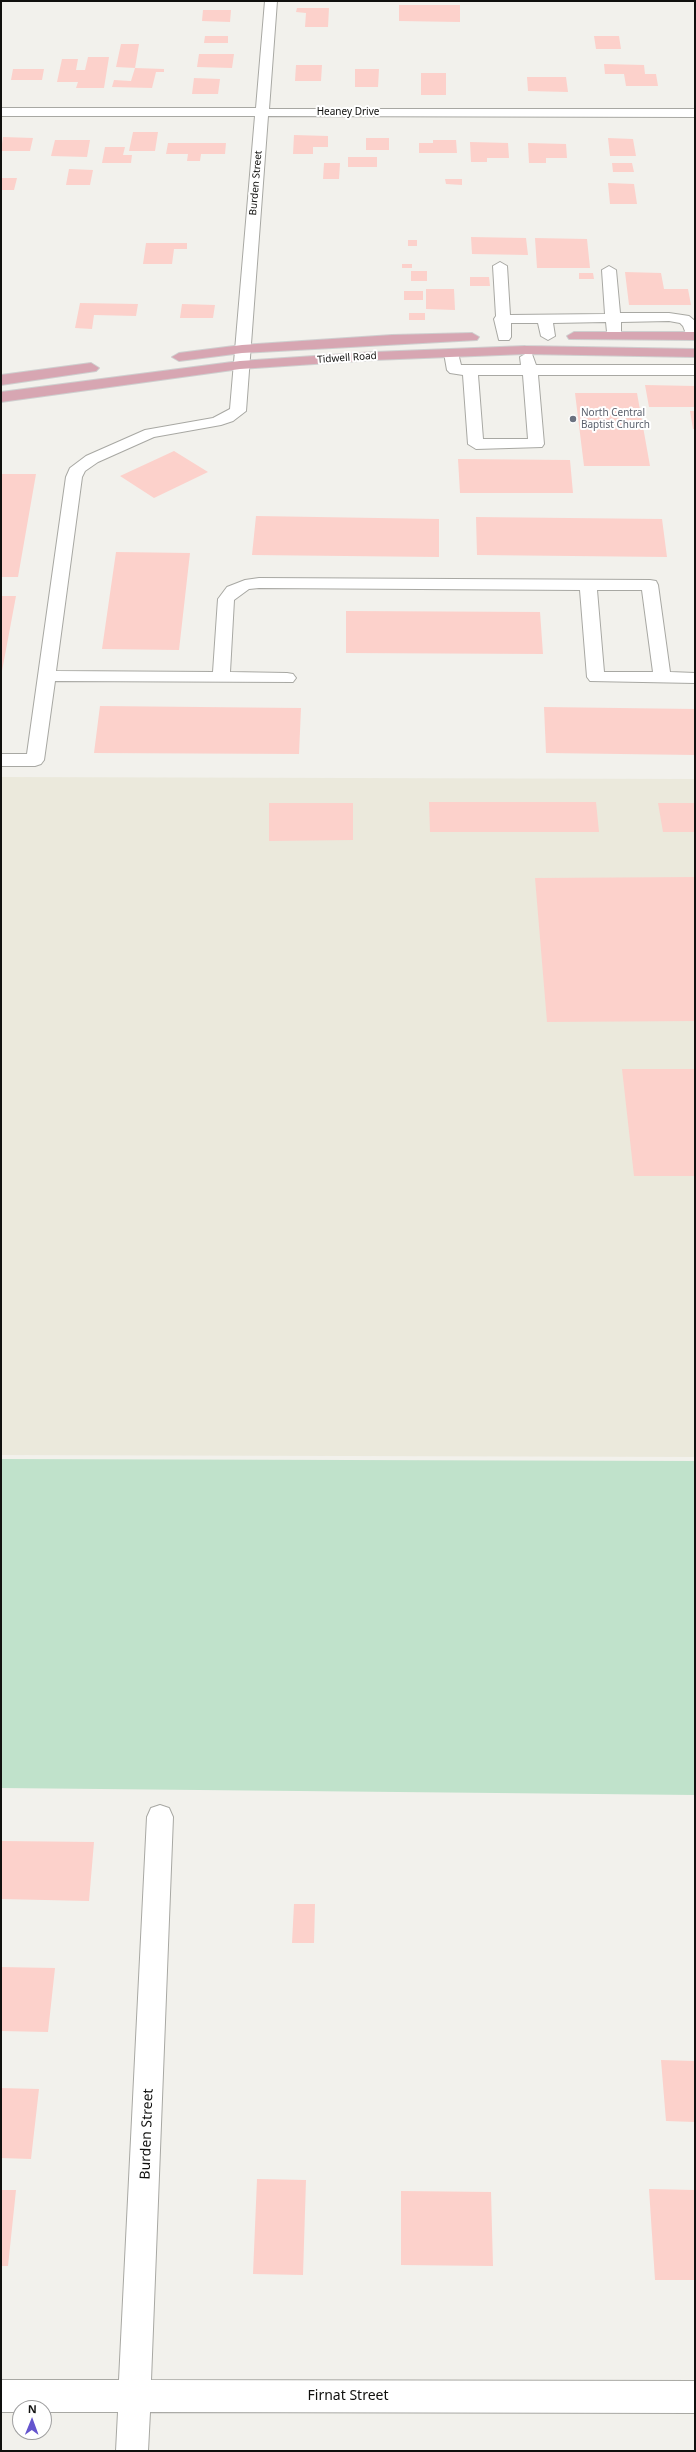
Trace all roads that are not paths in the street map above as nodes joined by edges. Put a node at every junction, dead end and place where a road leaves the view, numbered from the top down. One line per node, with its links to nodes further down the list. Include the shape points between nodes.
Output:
1 (271, 1): 3 (street, Burden Street)
2 (1, 112): 3 (street, Heaney Drive)
3 (262, 112): 4 (street, Heaney Drive); 15 (street, Burden Street)
4 (695, 113)
5 (500, 266): 9 (street)
6 (609, 270): 8 (street)
7 (545, 318): 8 (street); 9 (street); 10 (street)
8 (612, 318): 11 (street); 12 (street, via 684,319 690,324)
9 (502, 319): 13 (street)
10 (548, 336): 11 (main road, Tidwell Road); 14 (main road, Tidwell Road)
11 (614, 336): 12 (main road, Tidwell Road)
12 (694, 336)
13 (504, 337): 14 (main road, Tidwell Road); 15 (main road, Tidwell Road, via 392,339)
14 (524, 343): 16 (main road, Tidwell Road); 17 (main road, Tidwell Road); 23 (street)
15 (242, 349): 19 (main road, Tidwell Road); 20 (street, Burden Street)
16 (674, 352): 18 (main road, Tidwell Road); 24 (street)
17 (451, 353): 20 (main road, Tidwell Road); 22 (street, via 455,370)
18 (695, 353)
19 (164, 359)
20 (240, 365): 27 (main road, Tidwell Road); 29 (street, Burden Street, via 238,411 228,418 150,433 78,468 74,477)
21 (102, 367): 26 (main road)
22 (470, 370): 23 (street); 23 (street, via 476,444 536,444)
23 (530, 370): 24 (street)
24 (677, 370): 25 (street)
25 (695, 370)
26 (1, 380)
27 (1, 396)
28 (588, 585): 30 (street, via 245,585 233,591 226,599); 32 (street, via 650,585); 32 (street, via 596,677)
29 (46, 676): 30 (street); 34 (street, via 35,760)
30 (221, 677): 31 (street)
31 (287, 678)
32 (662, 678): 33 (street)
33 (695, 678)
34 (1, 760)
35 (160, 1816): 37 (street, Burden Street)
36 (1, 2396): 37 (street, Firnat Street)
37 (135, 2396): 38 (street, Firnat Street); 39 (street, Burden Street)
38 (695, 2397)
39 (132, 2451)

